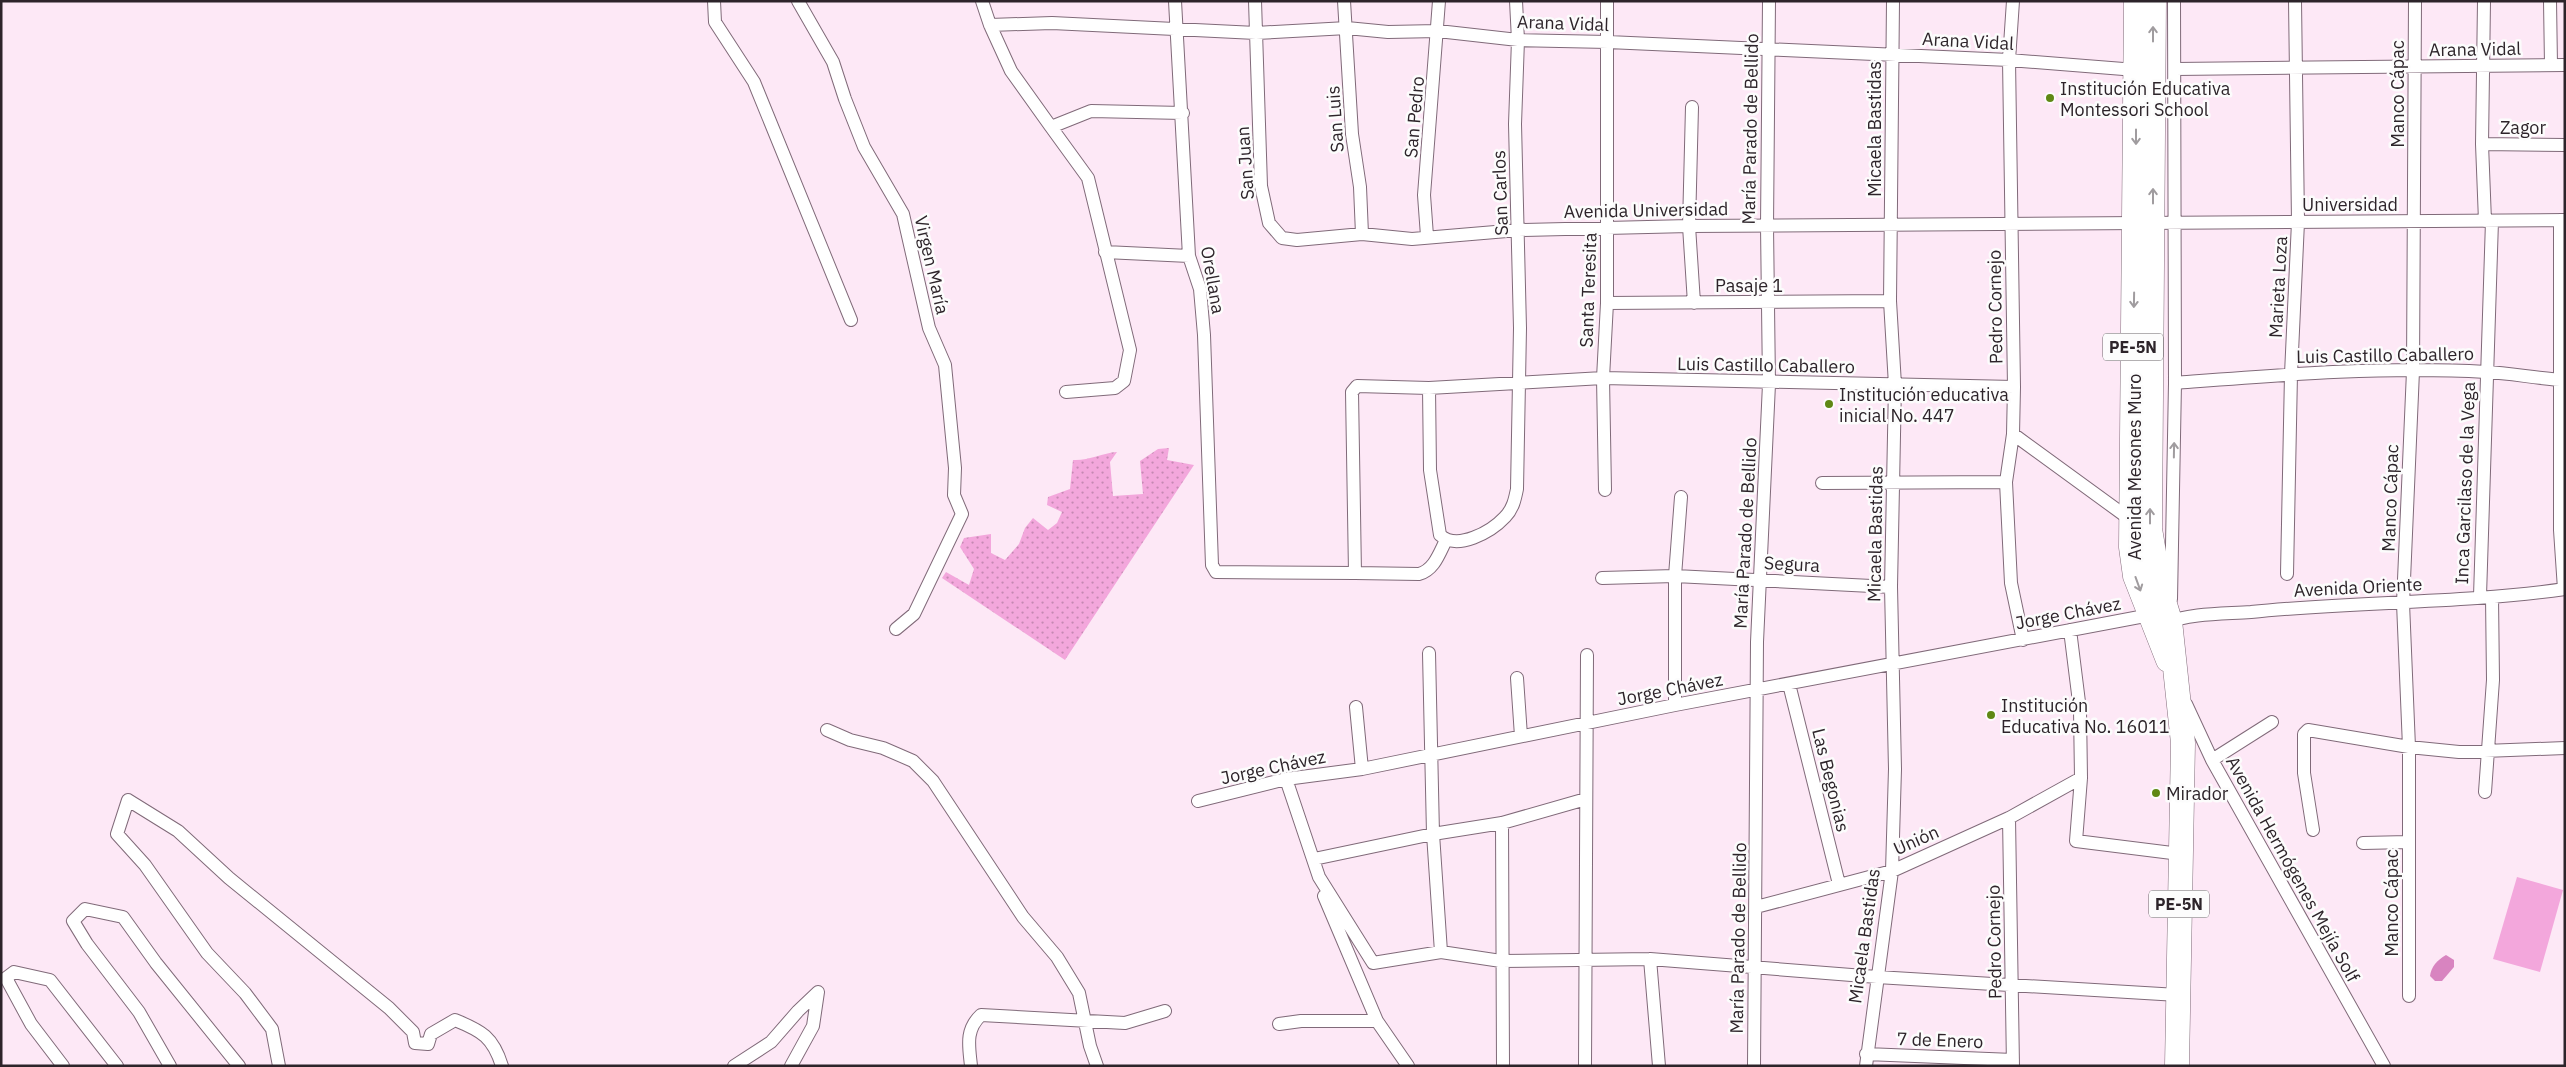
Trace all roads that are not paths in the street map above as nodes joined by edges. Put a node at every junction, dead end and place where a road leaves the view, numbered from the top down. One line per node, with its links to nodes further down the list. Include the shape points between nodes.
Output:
1 (714, 1): 61 (street, via 714,22 754,82)
2 (798, 1): 92 (street, Virgen María, via 833,62 864,147 903,214 928,328 945,365 955,468 954,495 962,514 914,614)
3 (982, 1): 20 (street)
4 (1175, 1): 22 (street, Orellana)
5 (1255, 1): 24 (street, San Juan)
6 (1344, 1): 21 (street, San Luis)
7 (1439, 1): 23 (street, San Pedro)
8 (1516, 1): 25 (street, San Carlos)
9 (1607, 1): 26 (street, Santa Teresita)
10 (1769, 1): 27 (street, María Parado de Bellido)
11 (1893, 1): 28 (street, Micaela Bastidas)
12 (2012, 1): 29 (street, Pedro Cornejo)
13 (2136, 1): 36 (highway, Avenida Mesones Muro / PE-5N)
14 (2154, 1): 45 (highway, PE-5N, one-way to 14)
15 (2174, 1): 35 (street)
16 (2295, 1): 33 (street, Marieta Loza)
17 (2415, 1): 34 (street, Manco Cápac)
18 (2484, 1): 30 (street, Inca Garcilaso de la Vega)
19 (2550, 1): 31 (street)
20 (990, 25): 22 (street, Arana Vidal, via 1052,23); 39 (street, via 1011,71)
21 (1347, 28): 23 (street, Arana Vidal, via 1388,32); 24 (street, Arana Vidal); 53 (street, San Luis, via 1352,134 1360,187)
22 (1175, 29): 24 (street, Arana Vidal); 38 (street, Orellana)
23 (1438, 31): 25 (street, Arana Vidal); 54 (street, San Pedro, via 1424,195)
24 (1256, 33): 53 (street, San Juan, via 1261,186 1270,223 1282,238 1297,240)
25 (1518, 40): 26 (street, Arana Vidal); 52 (street, San Carlos, via 1515,124)
26 (1608, 42): 27 (street, Arana Vidal); 51 (street, Santa Teresita)
27 (1769, 49): 28 (street, Arana Vidal); 50 (street, María Parado de Bellido)
28 (1892, 55): 29 (street, Arana Vidal); 48 (street, Micaela Bastidas)
29 (2009, 60): 36 (street, Arana Vidal); 44 (street, Pedro Cornejo)
30 (2481, 65): 31 (street, Arana Vidal); 34 (street, Arana Vidal); 40 (street, Inca Garcilaso de la Vega)
31 (2550, 65): 32 (street, Arana Vidal)
32 (2565, 65)
33 (2296, 68): 34 (street, Arana Vidal); 35 (street, Arana Vidal); 46 (street, Marieta Loza)
34 (2414, 68): 47 (street, Manco Cápac)
35 (2175, 69): 45 (street)
36 (2136, 70): 45 (highway, Avenida Mesones Muro / PE-5N, one-way to 45)
37 (1692, 107): 49 (street)
38 (1182, 113): 39 (street, via 1092,111); 56 (street, Orellana)
39 (1051, 127): 55 (street, via 1088,178)
40 (2482, 144): 41 (street, Zagor); 43 (street, Inca Garcilaso de la Vega)
41 (2565, 145)
42 (2563, 220): 43 (street, Universidad); 66 (street)
43 (2489, 221): 47 (street, Universidad); 63 (street, Inca Garcilaso de la Vega)
44 (2012, 222): 45 (street, Avenida Universidad); 48 (street, Avenida Universidad); 71 (street, Pedro Cornejo)
45 (2154, 222): 46 (street, Universidad); 67 (street); 80 (highway, Avenida Mesones Muro / PE-5N, one-way to 80); 91 (highway, PE-5N, one-way to 45, via 2160,588 2150,529)
46 (2298, 222): 47 (street, Universidad); 64 (street, Marieta Loza)
47 (2415, 222): 62 (street, Manco Cápac)
48 (1891, 224): 50 (street, Avenida Universidad); 57 (street, Micaela Bastidas)
49 (1689, 226): 50 (street, Avenida Universidad); 51 (street, Avenida Universidad); 59 (street)
50 (1767, 226): 60 (street, María Parado de Bellido)
51 (1608, 229): 52 (street, Avenida Universidad); 58 (street, Santa Teresita)
52 (1519, 230): 54 (street, Avenida Universidad); 69 (street, San Carlos)
53 (1362, 234): 54 (street, San Juan, via 1396,238)
54 (1427, 236)
55 (1105, 252): 56 (street); 73 (street, via 1130,350 1124,381 1115,388)
56 (1189, 256): 82 (street, Orellana, via 1200,289 1204,335 1212,565 1216,572)
57 (1890, 301): 60 (street, Pasaje 1); 70 (street, Micaela Bastidas)
58 (1607, 303): 59 (street, Pasaje 1); 65 (street, Santa Teresita)
59 (1694, 303): 60 (street, Pasaje 1)
60 (1767, 303): 68 (street, María Parado de Bellido)
61 (851, 320)
62 (2413, 371): 63 (street, Luis Castillo Caballero); 64 (street, Luis Castillo Caballero); 90 (street, Manco Cápac)
63 (2486, 372): 66 (street, Luis Castillo Caballero); 89 (street, Inca Garcilaso de la Vega)
64 (2291, 374): 67 (street, Luis Castillo Caballero); 83 (street, Marieta Loza)
65 (1602, 378): 68 (street, Luis Castillo Caballero); 69 (street, Luis Castillo Caballero); 78 (street, Santa Teresita)
66 (2563, 380): 88 (street, via 2560,530)
67 (2175, 383): 91 (street, one-way to 67)
68 (1769, 384): 70 (street, Luis Castillo Caballero); 86 (street, María Parado de Bellido)
69 (1518, 385): 72 (street, Luis Castillo Caballero); 81 (street, San Carlos, via 1515,502 1506,517 1488,532 1454,542)
70 (1895, 385): 71 (street, Luis Castillo Caballero); 75 (street, Micaela Bastidas)
71 (2014, 387): 74 (street, Pedro Cornejo)
72 (1429, 388): 81 (street, via 1430,470 1440,535); 82 (street, Luis Castillo Caballero, via 1357,386 1352,392)
73 (1066, 392)
74 (2013, 434): 77 (street, Pedro Cornejo); 80 (street)
75 (1892, 481): 76 (street); 77 (street); 87 (street, Micaela Bastidas)
76 (1822, 482)
77 (2006, 482): 94 (street, Pedro Cornejo, via 2011,583)
78 (1605, 490)
79 (1681, 497): 84 (street)
80 (2131, 520): 91 (highway, Avenida Mesones Muro / PE-5N, one-way to 91, via 2135,576)
81 (1446, 540): 82 (street, via 1426,572)
82 (1354, 573)
83 (2287, 574)
84 (1675, 576): 85 (street, Segura); 86 (street, Segura); 102 (street)
85 (1602, 578)
86 (1762, 580): 87 (street, Segura); 101 (street, María Parado de Bellido, via 1757,642)
87 (1891, 587): 97 (street, Micaela Bastidas)
88 (2564, 589): 89 (street, Avenida Oriente)
89 (2486, 596): 90 (street, Avenida Oriente); 110 (street, Inca Garcilaso de la Vega, via 2494,680)
90 (2403, 603): 91 (street, Avenida Oriente, via 2286,608); 108 (street, Manco Cápac)
91 (2158, 621): 93 (street, Jorge Chávez); 100 (highway, PE-5N)
92 (896, 629)
93 (2070, 630): 94 (street, Jorge Chávez); 114 (street, via 2080,710)
94 (2023, 640): 97 (street, Jorge Chávez)
95 (1429, 653): 111 (street)
96 (1586, 655): 105 (street)
97 (1892, 664): 99 (street, Jorge Chávez); 127 (street, Micaela Bastidas, via 1895,769)
98 (1516, 678): 107 (street)
99 (1789, 684): 101 (street, Jorge Chávez); 129 (street, Las Begonias)
100 (2178, 684): 112 (street, Avenida Hermógenes Mejía Solf); 125 (highway, PE-5N, via 2183,742)
101 (1758, 690): 102 (street, Jorge Chávez); 130 (street, María Parado de Bellido)
102 (1675, 705): 105 (street, Jorge Chávez)
103 (1356, 707): 113 (street)
104 (2272, 722): 112 (street)
105 (1586, 724): 107 (street, Jorge Chávez); 117 (street)
106 (827, 730): 141 (street, via 913,761 933,782 1023,918 1057,957 1079,993)
107 (1522, 736): 111 (street, Jorge Chávez)
108 (2409, 747): 110 (street); 121 (street, via 2308,730 2304,734 2304,772); 123 (street, Manco Cápac)
109 (2565, 748): 110 (street)
110 (2489, 752): 116 (street, Inca Garcilaso de la Vega)
111 (1431, 754): 113 (street, Jorge Chávez); 122 (street)
112 (2212, 760): 162 (street, Avenida Hermógenes Mejía Solf)
113 (1362, 769): 115 (street, Jorge Chávez)
114 (2081, 778): 119 (street, Unión); 125 (street, via 2076,841)
115 (1286, 779): 118 (street, Jorge Chávez); 126 (street)
116 (2486, 792)
117 (1586, 799): 120 (street); 132 (street)
118 (1198, 802)
119 (2009, 818): 127 (street, Unión); 137 (street, Pedro Cornejo)
120 (1502, 823): 122 (street); 134 (street)
121 (2313, 830)
122 (1433, 834): 126 (street); 131 (street)
123 (2408, 842): 124 (street); 139 (street, Manco Cápac)
124 (2364, 843)
125 (2180, 854): 138 (highway, PE-5N)
126 (1314, 860): 128 (street)
127 (1892, 871): 129 (street, Unión); 136 (street, Micaela Bastidas)
128 (1319, 877): 131 (street, via 1374,963); 142 (street)
129 (1839, 884): 130 (street, Unión)
130 (1756, 907): 135 (street, María Parado de Bellido)
131 (1441, 952): 134 (street)
132 (1584, 958): 133 (street); 134 (street); 158 (street)
133 (1650, 959): 135 (street); 159 (street)
134 (1500, 961): 157 (street)
135 (1755, 968): 136 (street); 160 (street, María Parado de Bellido)
136 (1877, 977): 137 (street); 144 (street, Micaela Bastidas)
137 (2012, 984): 138 (street); 145 (street, Pedro Cornejo)
138 (2178, 995): 161 (highway, PE-5N)
139 (2409, 996)
140 (1165, 1011): 141 (street, via 1125,1023)
141 (1086, 1020): 154 (street, via 981,1015 969,1031); 155 (street)
142 (1377, 1021): 143 (street); 156 (street)
143 (1279, 1024)
144 (1866, 1060): 145 (street, 7 de Enero)
145 (2013, 1063)
146 (63, 1066): 147 (street, via 30,1024 6,978 14,972 50,980)
147 (117, 1066)
148 (170, 1066): 149 (street, via 139,1012 73,921 85,909 123,916 156,963)
149 (239, 1066)
150 (279, 1066): 151 (street, via 272,1029 246,993 207,953 145,865 117,834 128,800 178,831 229,878 389,1008 413,1032 415,1043 428,1044 431,1034 455,1020 480,1030 497,1048)
151 (502, 1066)
152 (734, 1066): 153 (street, via 771,1042 818,992 813,1026)
153 (791, 1066)
154 (971, 1066)
155 (1097, 1066)
156 (1408, 1066)
157 (1503, 1066)
158 (1585, 1066)
159 (1659, 1066)
160 (1754, 1066)
161 (2178, 1066)
162 (2384, 1066)

